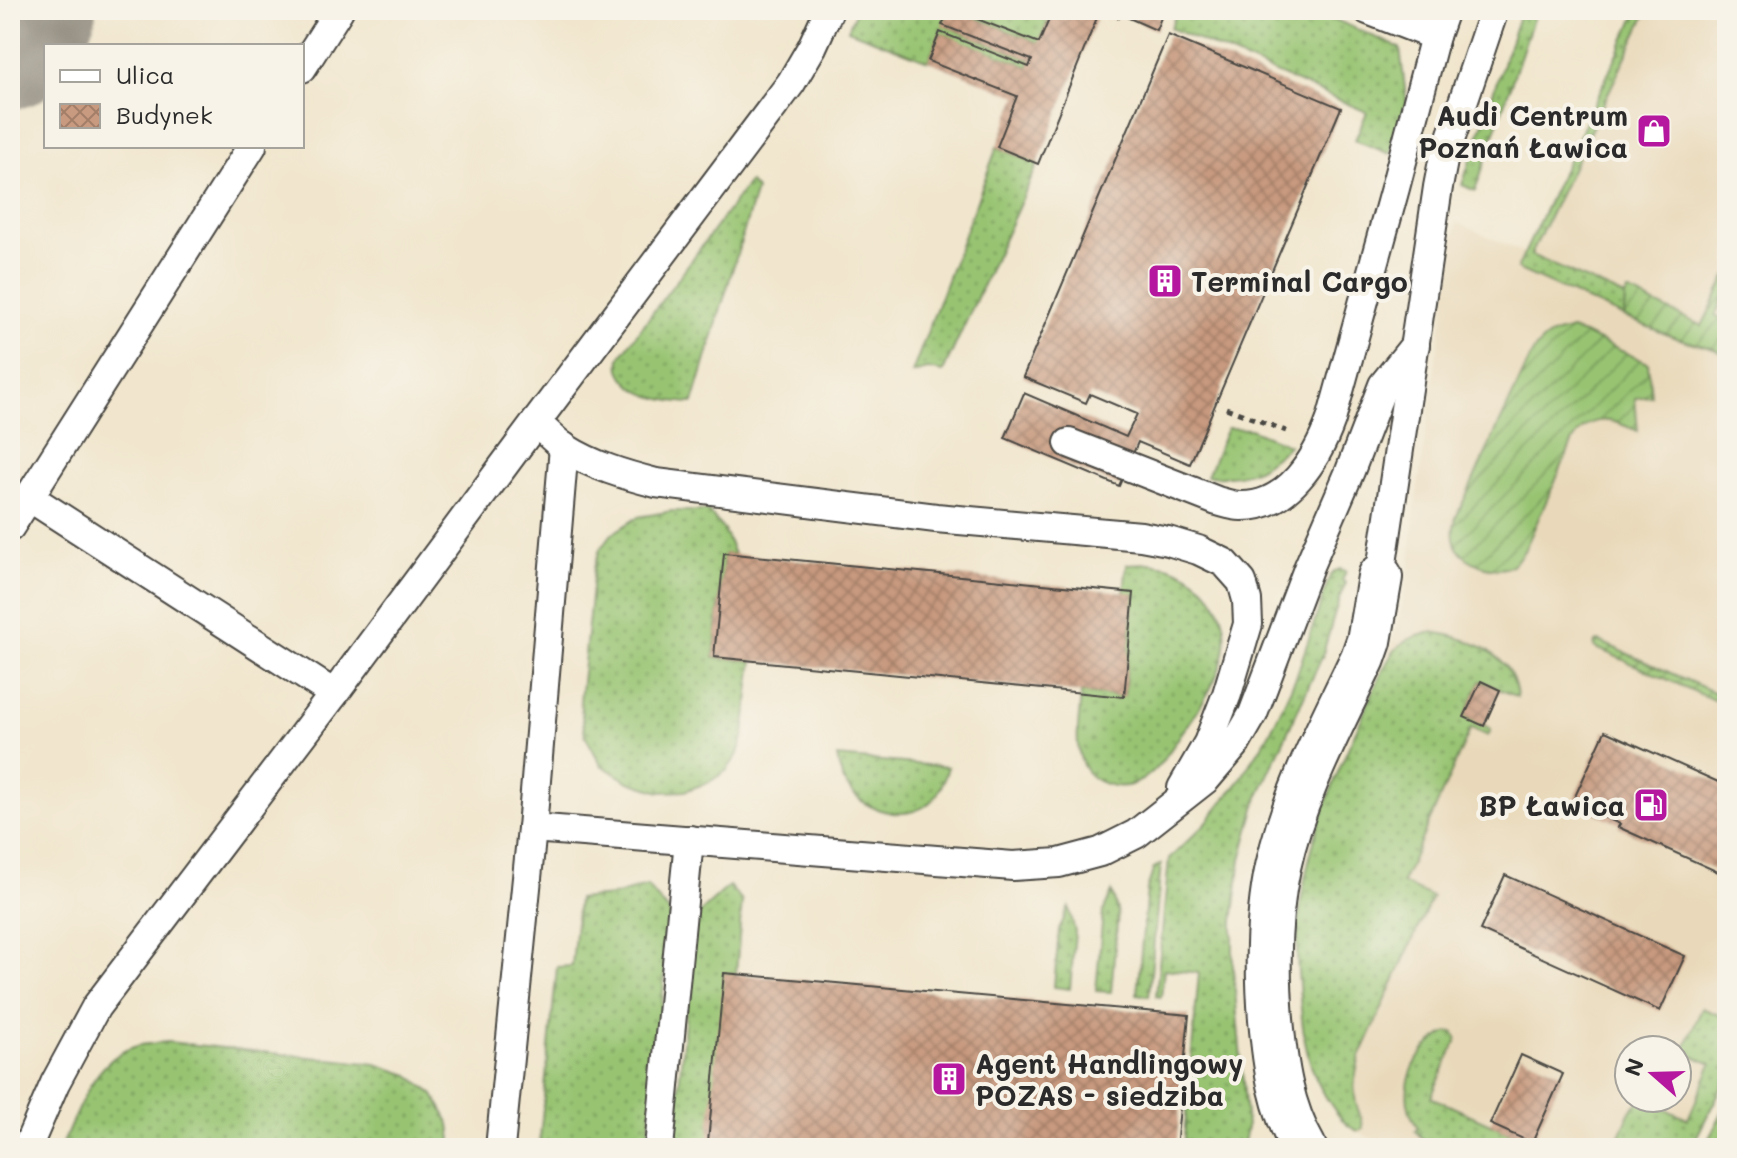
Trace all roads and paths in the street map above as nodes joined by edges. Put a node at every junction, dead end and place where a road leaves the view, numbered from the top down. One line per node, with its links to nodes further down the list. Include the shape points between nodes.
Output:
1 (339, 10): 6 (lane)
2 (829, 10): 10 (lane, via 791,83)
3 (1368, 10): 5 (lane)
4 (1494, 10): 8 (lane, via 1443,161)
5 (1439, 23): 12 (lane, via 1331,420 1318,450 1290,488 1268,501 1238,506)
6 (304, 65)
7 (251, 148): 14 (lane)
8 (1415, 345): 16 (lane); 18 (lane, via 1383,385 1253,714 1206,779)
9 (1226, 408): 11 (path)
10 (536, 422): 13 (lane); 17 (lane)
11 (1294, 435)
12 (1069, 443)
13 (564, 447): 18 (lane, via 656,483 936,518 1141,536 1198,550 1225,563 1242,582 1248,624 1208,743); 19 (lane)
14 (29, 497): 15 (lane); 17 (lane)
15 (10, 527)
16 (1380, 577): 24 (street, via 1369,641 1294,810 1277,869 1268,972 1274,1050 1286,1113)
17 (334, 694): 21 (lane, via 96,1007)
18 (1172, 806): 20 (lane, via 1136,834 1100,852 1059,863 1013,866)
19 (532, 828): 20 (lane); 22 (lane)
20 (689, 840): 23 (lane)
21 (27, 1148)
22 (500, 1148)
23 (659, 1148)
24 (1304, 1148)

